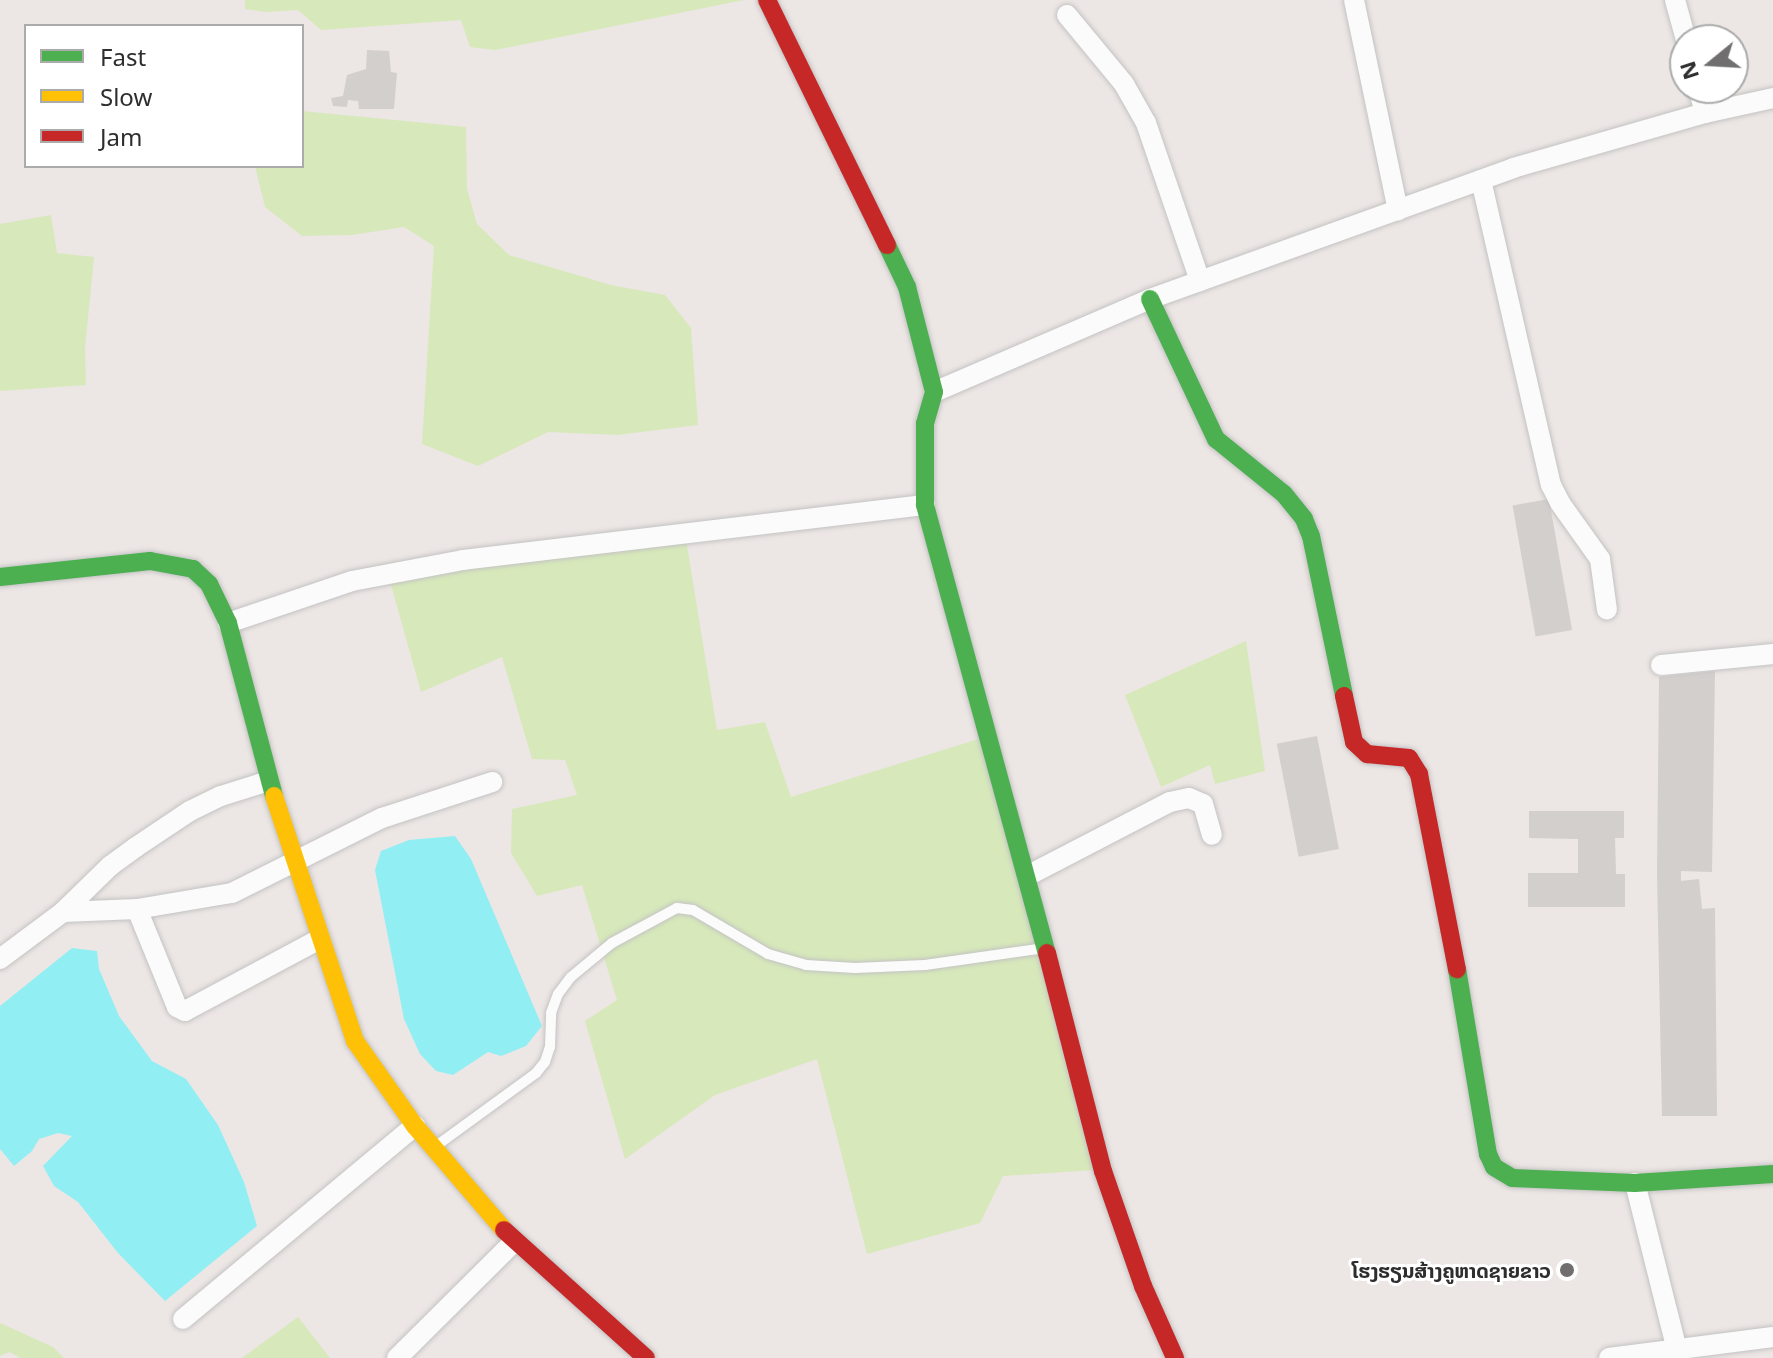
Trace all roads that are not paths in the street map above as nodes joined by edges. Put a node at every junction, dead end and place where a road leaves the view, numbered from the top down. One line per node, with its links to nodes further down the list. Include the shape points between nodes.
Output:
1 (767, 0): 13 (street, via 907,287)
2 (1354, 0): 10 (street)
3 (1675, 0): 5 (street)
4 (1067, 15): 11 (street, via 1124,84 1146,123)
5 (1682, 24)
6 (1773, 98): 8 (street)
7 (1702, 104): 8 (street)
8 (1705, 113): 9 (street)
9 (1481, 180): 10 (street); 16 (street, via 1551,485 1600,559)
10 (1398, 210): 11 (street)
11 (1200, 281): 12 (street)
12 (1150, 299): 13 (street); 33 (street, via 1216,439 1284,494 1304,519 1354,742 1367,754 1409,758 1419,774 1494,1167 1512,1178)
13 (934, 392): 14 (street, via 925,424)
14 (925, 505): 17 (street, via 463,560 352,581); 24 (street)
15 (0, 577): 17 (street, via 150,561 176,563 193,569 209,584)
16 (1607, 610)
17 (228, 623): 20 (street)
18 (1773, 654): 19 (street)
19 (1661, 665)
20 (269, 781): 23 (street); 26 (street, via 190,811 110,866)
21 (492, 782): 23 (street, via 382,818)
22 (1212, 835): 24 (street, via 1203,804 1189,798 1170,802)
23 (295, 861): 25 (street, via 232,893); 27 (street)
24 (1027, 876): 28 (street)
25 (137, 909): 26 (street); 27 (street, via 177,1007 185,1011)
26 (63, 912): 29 (street)
27 (320, 939): 30 (street, via 355,1041)
28 (1045, 948): 31 (lane, via 925,965 806,965 768,954 693,910 677,908 612,943 571,977 551,1013 545,1062); 40 (street, via 1103,1171)
29 (0, 959)
30 (415, 1126): 31 (street); 35 (street)
31 (434, 1147): 34 (street)
32 (1773, 1174): 33 (street)
33 (1635, 1183): 37 (street)
34 (514, 1242): 38 (street); 39 (street)
35 (183, 1319)
36 (1773, 1337): 37 (street)
37 (1677, 1350): 41 (street)
38 (397, 1358)
39 (646, 1358)
40 (1175, 1358)
41 (1609, 1358)

